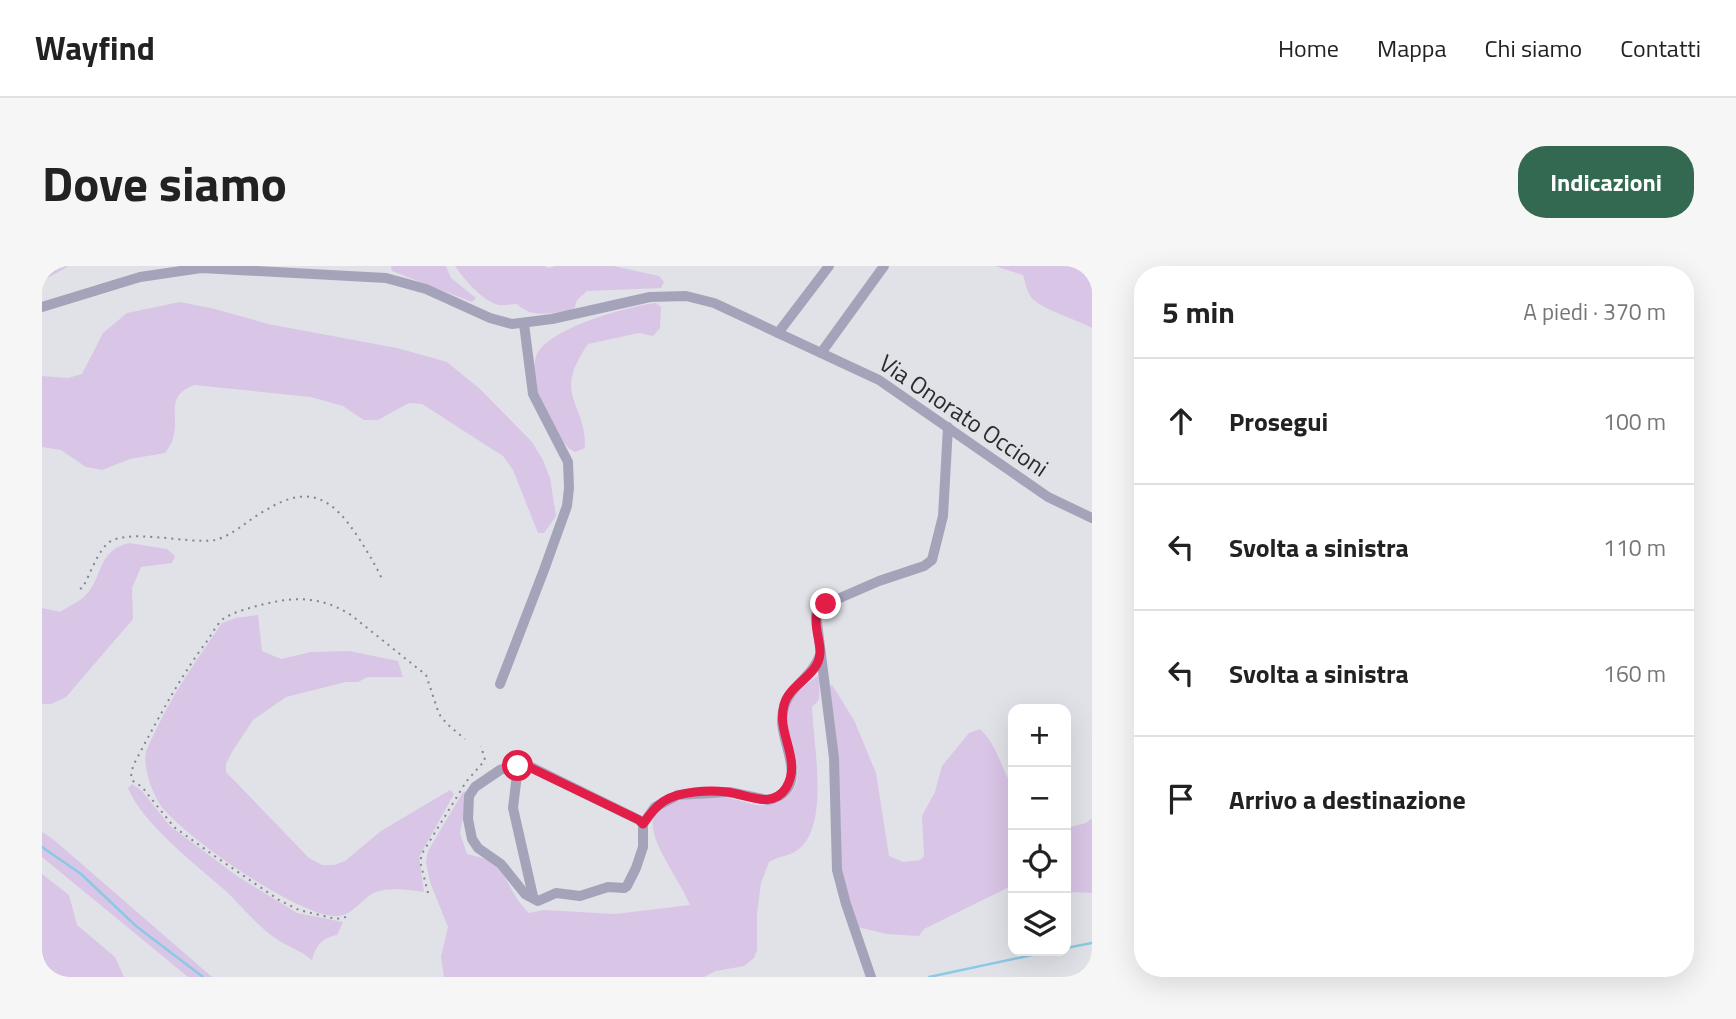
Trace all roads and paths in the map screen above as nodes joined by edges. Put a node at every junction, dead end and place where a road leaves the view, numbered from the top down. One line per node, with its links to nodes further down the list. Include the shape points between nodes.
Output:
1 (829, 266): 5 (street)
2 (884, 266): 6 (street)
3 (42, 307): 4 (street, Via Onorato Occioni, via 140,277 215,268 394,279 490,318)
4 (524, 324): 5 (street, Via Onorato Occioni, via 674,295 714,303); 12 (street, via 533,394 568,462 569,488 567,506)
5 (778, 333): 6 (street, Via Onorato Occioni)
6 (821, 353): 7 (street, Via Onorato Occioni, via 879,380)
7 (948, 426): 8 (street, Via Onorato Occioni, via 1048,497); 11 (street, via 943,516 932,560 821,606 816,615)
8 (1092, 518)
9 (382, 579): 10 (path, via 345,517 323,500 302,498 269,507 217,539 114,538 105,545)
10 (80, 590)
11 (820, 655): 16 (street, via 784,705 782,730 792,771 779,796 768,800 729,792 678,795 655,807); 20 (street, via 834,758 837,870)
12 (500, 684)
13 (465, 738): 19 (path, via 439,714 426,675 351,615 314,600 281,599 234,613 218,625 182,675 133,766 133,781 174,827 279,900 316,916)
14 (481, 746): 17 (path, via 485,760 423,852 420,861)
15 (518, 766): 16 (street, via 531,768); 18 (street, via 513,808); 18 (street, via 500,770 475,788 469,796 468,819 478,848 501,864 525,894)
16 (643, 824): 18 (street, via 643,848 624,888 608,887 580,896 556,893 538,901)
17 (428, 893)
18 (533, 896)
19 (346, 917)
20 (871, 977)

